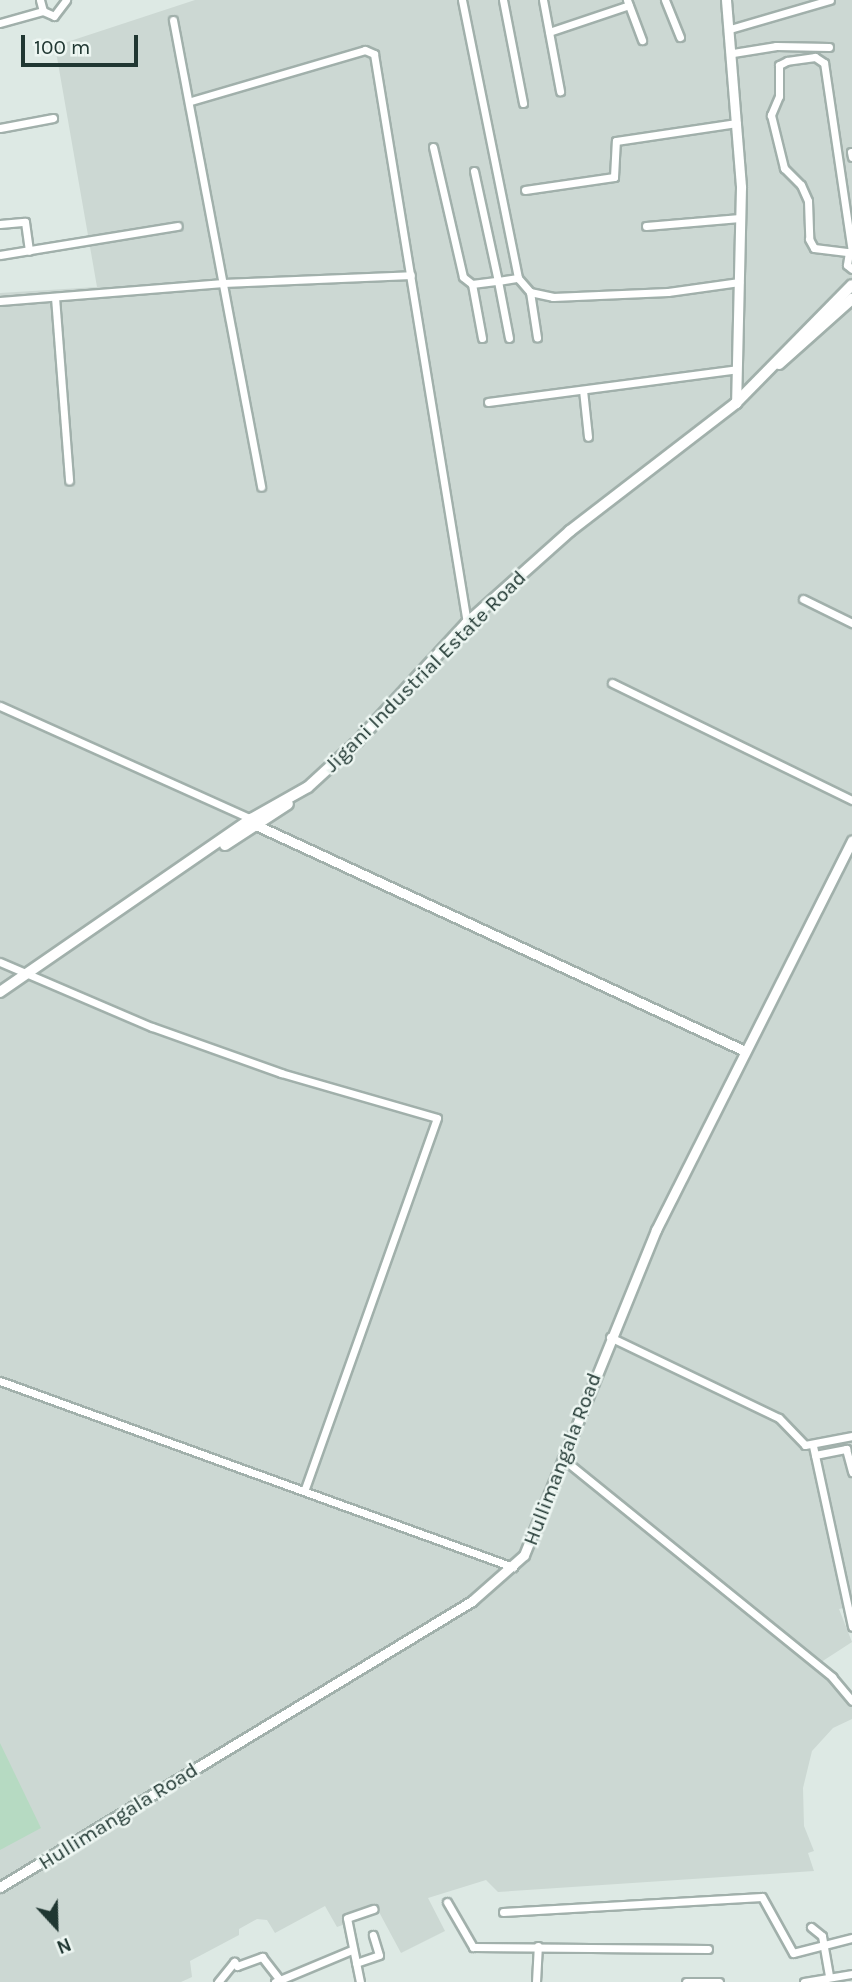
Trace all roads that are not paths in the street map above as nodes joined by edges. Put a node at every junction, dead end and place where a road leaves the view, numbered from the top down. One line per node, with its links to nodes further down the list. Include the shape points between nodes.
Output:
1 (40, 0): 10 (street)
2 (66, 0): 10 (street, via 54,16)
3 (462, 0): 37 (street)
4 (503, 0): 21 (street)
5 (543, 0): 14 (street)
6 (665, 0): 15 (street)
7 (726, 0): 13 (street)
8 (830, 0): 13 (street)
9 (628, 2): 14 (street); 16 (street)
10 (43, 11): 12 (street)
11 (173, 20): 20 (street)
12 (0, 23)
13 (730, 29): 18 (street)
14 (549, 32): 19 (street)
15 (680, 37)
16 (642, 40)
17 (829, 47): 18 (street, via 776,46)
18 (733, 53): 23 (street)
19 (560, 91)
20 (191, 101): 36 (street, via 370,50); 40 (street)
21 (523, 103)
22 (53, 118): 24 (street)
23 (737, 123): 27 (street, via 616,141 614,177); 28 (street)
24 (0, 128)
25 (433, 147): 41 (street, via 463,277)
26 (474, 171): 38 (street)
27 (525, 190)
28 (740, 218): 31 (street); 39 (street)
29 (0, 224): 32 (street, via 24,222)
30 (178, 226): 32 (street)
31 (646, 226)
32 (29, 251): 34 (street)
33 (851, 252): 33 (street, via 814,248 809,239 808,201 802,185 784,168 771,115 779,96 779,65 787,61 815,57 824,64); 35 (street, via 847,265)
34 (0, 255)
35 (852, 269)
36 (411, 275): 40 (street); 59 (street)
37 (518, 278): 38 (street); 43 (street)
38 (498, 281): 41 (street); 49 (street)
39 (739, 282): 43 (street, via 668,292 552,296); 51 (street)
40 (223, 283): 44 (street); 57 (street)
41 (472, 284): 48 (street)
42 (852, 285): 50 (main road, Jigani Industrial Estate Road, via 780,357)
43 (530, 292): 47 (street)
44 (55, 297): 46 (street); 56 (street)
45 (852, 299): 50 (main road)
46 (0, 301)
47 (537, 337)
48 (482, 338)
49 (509, 338)
50 (779, 364): 54 (main road, Jigani Industrial Estate Road)
51 (737, 369): 52 (street); 54 (street)
52 (583, 390): 53 (street); 55 (street)
53 (488, 402)
54 (736, 403): 59 (main road, Jigani Industrial Estate Road, via 570,531)
55 (588, 437)
56 (69, 480)
57 (261, 487)
58 (803, 599): 60 (street)
59 (467, 623): 64 (main road, Jigani Industrial Estate Road, via 358,741 308,787)
60 (852, 623)
61 (612, 683): 63 (street)
62 (0, 706): 64 (street)
63 (852, 800)
64 (255, 822): 67 (main road, Jigani Industrial Estate Road); 69 (street)
65 (852, 840): 69 (street, Hullimangala Road)
66 (0, 961): 67 (street)
67 (27, 974): 68 (main road); 77 (street, via 152,1027 281,1073 437,1118)
68 (0, 992)
69 (745, 1051): 70 (street, Hullimangala Road, via 656,1230)
70 (610, 1337): 73 (street, via 779,1418 801,1442); 75 (street, Hullimangala Road)
71 (0, 1381): 77 (street)
72 (852, 1436): 73 (street)
73 (813, 1446): 74 (street)
74 (814, 1455): 76 (street, via 846,1449); 79 (street)
75 (562, 1458): 78 (street, Hullimangala Road, via 524,1555); 80 (street, via 832,1677)
76 (852, 1472)
77 (305, 1489): 78 (street)
78 (513, 1567): 81 (street, Hullimangala Road, via 472,1601)
79 (852, 1627)
80 (852, 1701)
81 (0, 1887)
82 (447, 1902): 88 (street, via 473,1947)
83 (373, 1909): 91 (street, via 347,1918)
84 (503, 1912): 89 (street, via 762,1897 793,1952)
85 (811, 1927): 89 (street, via 820,1932)
86 (373, 1935): 92 (street, via 379,1955)
87 (852, 1938): 89 (street)
88 (538, 1947): 90 (street); 99 (street)
89 (825, 1948): 94 (street)
90 (708, 1949)
91 (352, 1950): 92 (street); 95 (street)
92 (356, 1963): 98 (street)
93 (852, 1974): 94 (street)
94 (829, 1975): 102 (street)
95 (291, 1979): 96 (street)
96 (277, 1981): 97 (street, via 262,1957 237,1966 234,1962)
97 (218, 1982)
98 (360, 1982)
99 (536, 1982)
100 (686, 1982): 101 (street)
101 (719, 1982)
102 (804, 1982)

